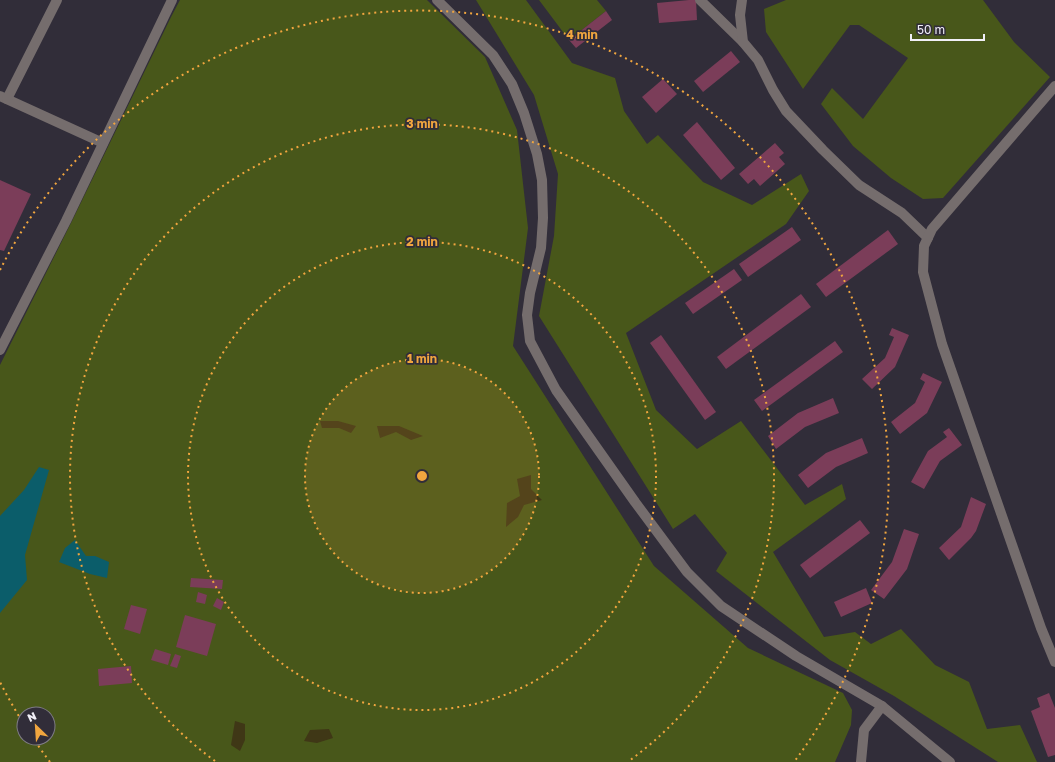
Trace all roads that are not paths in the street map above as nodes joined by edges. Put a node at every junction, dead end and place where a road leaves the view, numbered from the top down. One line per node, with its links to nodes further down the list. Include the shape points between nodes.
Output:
1 (57, 0): 8 (street)
2 (172, 0): 9 (street)
3 (437, 0): 13 (street, via 493,55 512,84 524,113 542,180 543,218 541,248 527,315 530,341 556,390 687,572 721,606 796,656)
4 (700, 0): 6 (street)
5 (742, 0): 6 (street, via 740,15)
6 (743, 42): 10 (street, via 758,60 786,111 859,185 902,213)
7 (1055, 86): 10 (street, via 932,229)
8 (3, 98): 9 (street)
9 (103, 143): 11 (street)
10 (928, 238): 12 (street, via 924,246 923,272 942,344)
11 (0, 350)
12 (1055, 662)
13 (882, 706): 14 (street, via 864,730); 15 (street)
14 (861, 762)
15 (950, 762)

